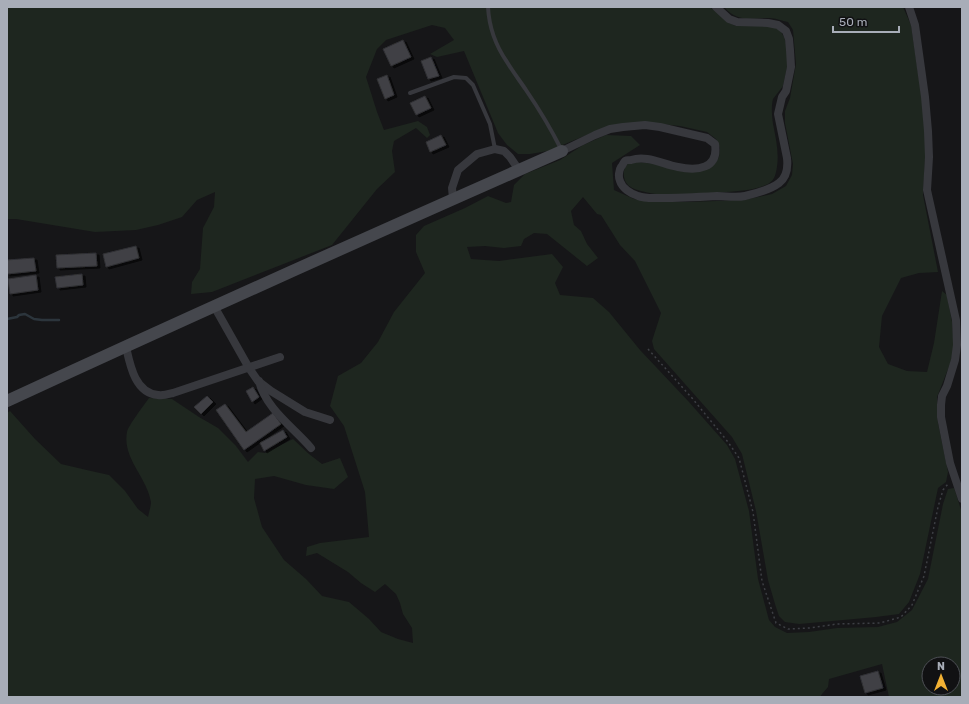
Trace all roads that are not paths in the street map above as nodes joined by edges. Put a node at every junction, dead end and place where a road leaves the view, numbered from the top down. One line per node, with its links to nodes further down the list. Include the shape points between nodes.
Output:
1 (488, 7): 6 (lane, via 496,43)
2 (716, 7): 6 (street, via 736,22 778,25 786,31 789,39 791,67 778,114 787,158 786,174 780,182 744,196 638,196 622,186 619,180 619,170 625,162 643,158 690,168 704,167 712,163 715,157 715,144 707,138 660,127 645,125 610,129)
3 (909, 7): 17 (street, via 915,25 925,97 929,157 927,190 956,320 955,360 941,405 950,463)
4 (410, 93): 5 (lane, via 454,77 466,78 473,84 490,124)
5 (495, 149): 7 (street, via 504,151); 8 (street, via 477,154 458,170 452,188)
6 (562, 151): 7 (street)
7 (519, 170): 8 (street)
8 (453, 199): 9 (street)
9 (214, 306): 10 (street); 12 (street)
10 (126, 347): 12 (street, via 136,380 144,389 158,395 173,393); 14 (street)
11 (280, 357): 12 (street)
12 (249, 368): 13 (street)
13 (259, 381): 15 (street, via 305,412); 16 (street, via 261,390 274,410)
14 (7, 401)
15 (330, 420)
16 (311, 448)
17 (962, 500)

